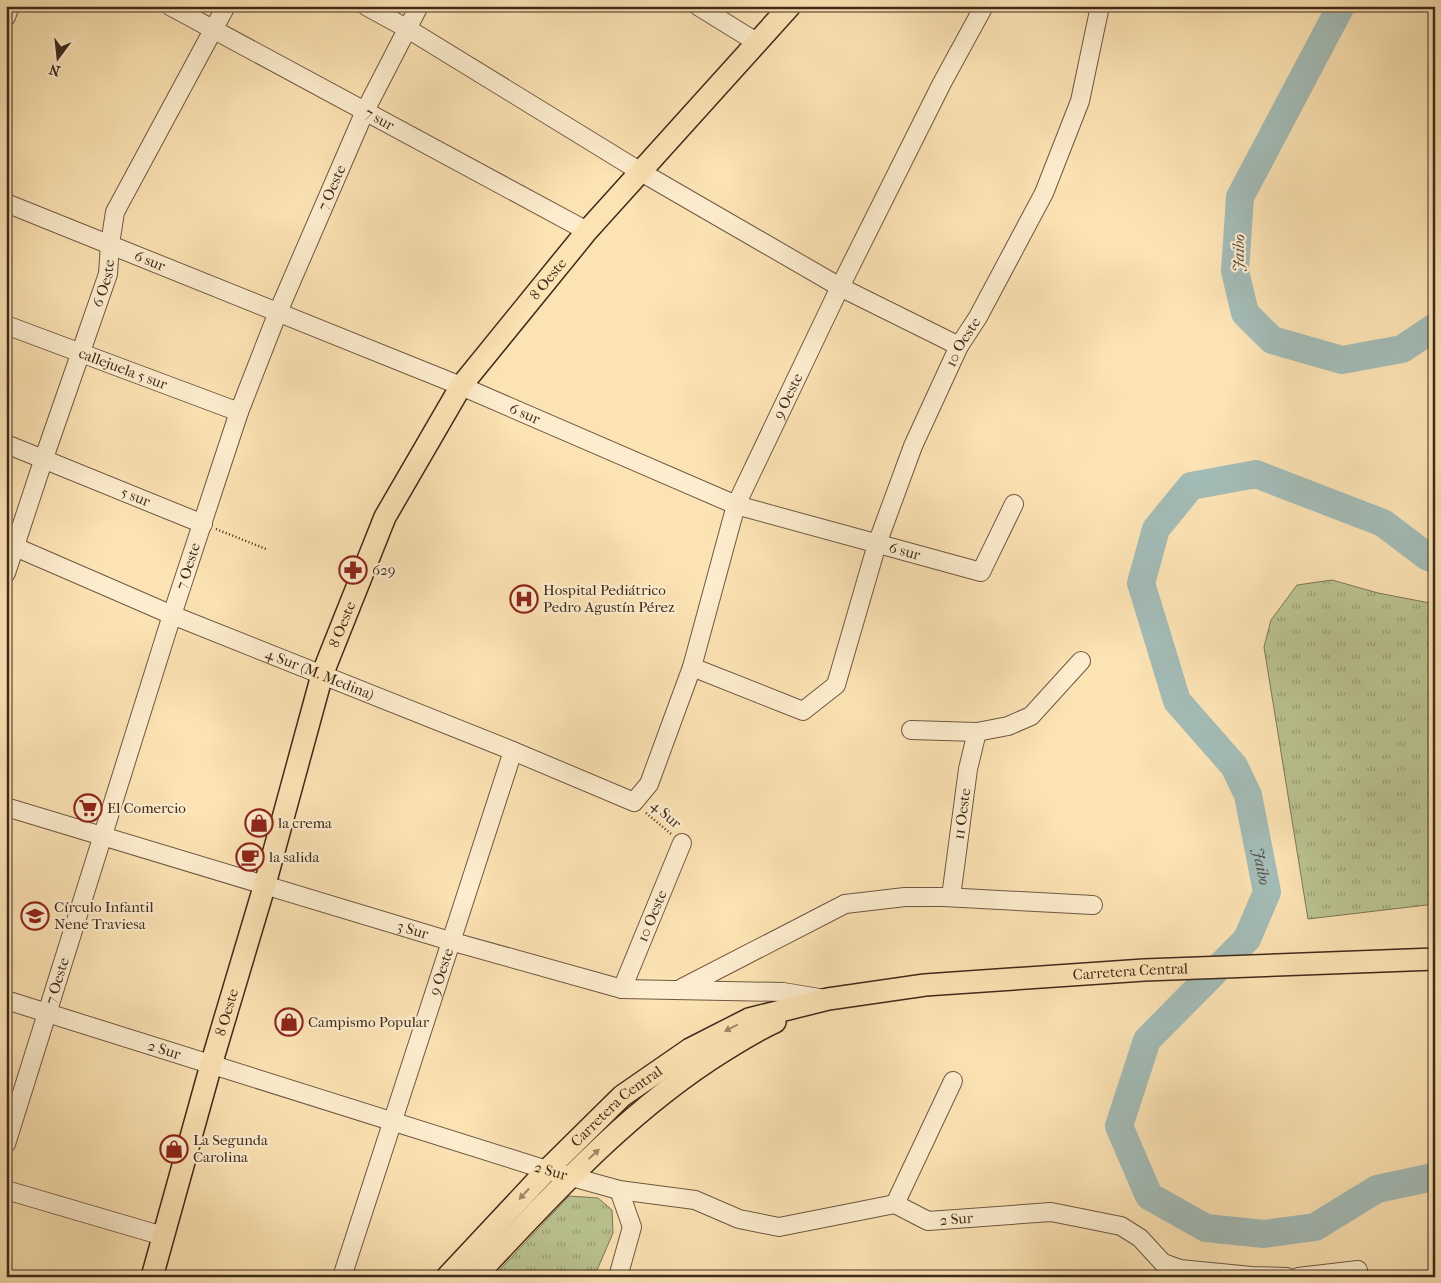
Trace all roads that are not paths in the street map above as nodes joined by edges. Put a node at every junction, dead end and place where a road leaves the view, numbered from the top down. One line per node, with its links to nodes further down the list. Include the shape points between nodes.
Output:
1 (10, 6): 10 (street)
2 (170, 6): 11 (street, 7 sur)
3 (226, 6): 11 (street, 6 Oeste)
4 (366, 6): 12 (street)
5 (419, 6): 12 (street, 7 Oeste)
6 (698, 6): 13 (street)
7 (790, 6): 13 (main road, 8 Oeste)
8 (984, 6): 19 (street, 9 Oeste)
9 (1100, 6): 22 (street, 10 Oeste, via 1080,101 1044,193 978,318)
10 (6, 18)
11 (214, 29): 14 (street, 7 sur); 18 (street, 6 Oeste, via 115,212)
12 (408, 29): 14 (street, 7 Oeste); 15 (street)
13 (758, 43): 15 (main road, 8 Oeste)
14 (365, 111): 17 (street, 7 sur); 20 (street, 7 Oeste)
15 (641, 172): 17 (main road, 8 Oeste); 19 (street)
16 (6, 203): 18 (street, 6 sur)
17 (587, 231): 24 (main road, 8 Oeste)
18 (110, 244): 20 (street, 6 sur); 23 (street, 6 Oeste, via 108,274)
19 (840, 287): 22 (street); 29 (street, 9 Oeste)
20 (278, 312): 24 (street, 6 sur); 25 (street, 7 Oeste)
21 (6, 325): 23 (street, callejuela 5 sur)
22 (959, 346): 31 (street, 10 Oeste, via 913,446)
23 (80, 352): 25 (street, callejuela 5 sur); 27 (street, 6 Oeste)
24 (461, 386): 29 (street, 6 sur); 37 (main road, 8 Oeste, via 385,517)
25 (239, 412): 30 (street, 7 Oeste)
26 (6, 444): 27 (street, 5 sur)
27 (44, 458): 30 (street, 5 sur); 32 (street, 6 Oeste)
28 (1014, 504): 31 (street, 6 sur, via 981,572)
29 (736, 505): 31 (street, 6 sur); 36 (street, 9 Oeste)
30 (203, 524): 34 (street, 7 Oeste)
31 (876, 544): 36 (street, 10 Oeste, via 836,685 802,711)
32 (11, 545): 33 (street, 6 Oeste); 34 (street, 4 Sur (M. Medina))
33 (6, 573)
34 (172, 615): 37 (street, 4 Sur (M. Medina)); 43 (street, 7 Oeste)
35 (1081, 661): 39 (street, via 1031,716 1008,726)
36 (692, 667): 41 (street, 9 Oeste, via 649,784)
37 (322, 675): 40 (street, 4 Sur (M. Medina)); 45 (main road, 8 Oeste)
38 (911, 730): 39 (street)
39 (977, 732): 46 (street, 11 Oeste, via 968,769)
40 (513, 751): 41 (street, 4 Sur (M. Medina)); 48 (street, 9 Oeste)
41 (634, 802)
42 (6, 807): 43 (street, 3 Sur)
43 (103, 837): 45 (street, 3 Sur); 54 (street, 7 Oeste)
44 (682, 843): 50 (street, 10 Oeste)
45 (265, 884): 48 (street, 3 Sur); 55 (main road, 8 Oeste)
46 (951, 897): 47 (street); 51 (street, via 904,897 845,904)
47 (1093, 905)
48 (450, 941): 50 (street, 3 Sur); 57 (street, 9 Oeste)
49 (1435, 959): 53 (main road, Carretera Central, via 1144,970 925,985)
50 (622, 989): 51 (street, 3 Sur)
51 (679, 990): 53 (street, 3 Sur, via 783,992)
52 (6, 1000): 54 (street, 2 Sur)
53 (828, 1000): 59 (main road, Carretera Central, one-way to 59, via 749,1019 690,1049 622,1096); 60 (main road, Carretera Central, one-way to 53, via 643,1108 702,1064 760,1029)
54 (47, 1013): 55 (street, 2 Sur); 58 (street, 7 Oeste)
55 (212, 1065): 57 (street, 2 Sur); 64 (main road, 8 Oeste)
56 (953, 1082): 63 (street)
57 (392, 1122): 59 (street, 2 Sur); 68 (street, 9 Oeste)
58 (6, 1144)
59 (547, 1170): 60 (street, 2 Sur); 69 (main road, Carretera Central, one-way to 69)
60 (569, 1176): 62 (street, 2 Sur); 70 (main road, Carretera Central)
61 (6, 1190): 64 (street)
62 (619, 1190): 63 (street, 2 Sur, via 695,1200 739,1219 779,1227); 66 (street, via 632,1227)
63 (895, 1204): 71 (street, 2 Sur, via 928,1221 1051,1212 1121,1226 1140,1238 1163,1263 1180,1269)
64 (163, 1236): 67 (main road, 8 Oeste)
65 (1358, 1270): 72 (street)
66 (622, 1275)
67 (152, 1277)
68 (342, 1277)
69 (447, 1277)
70 (475, 1277)
71 (1287, 1277)
72 (1298, 1277)

